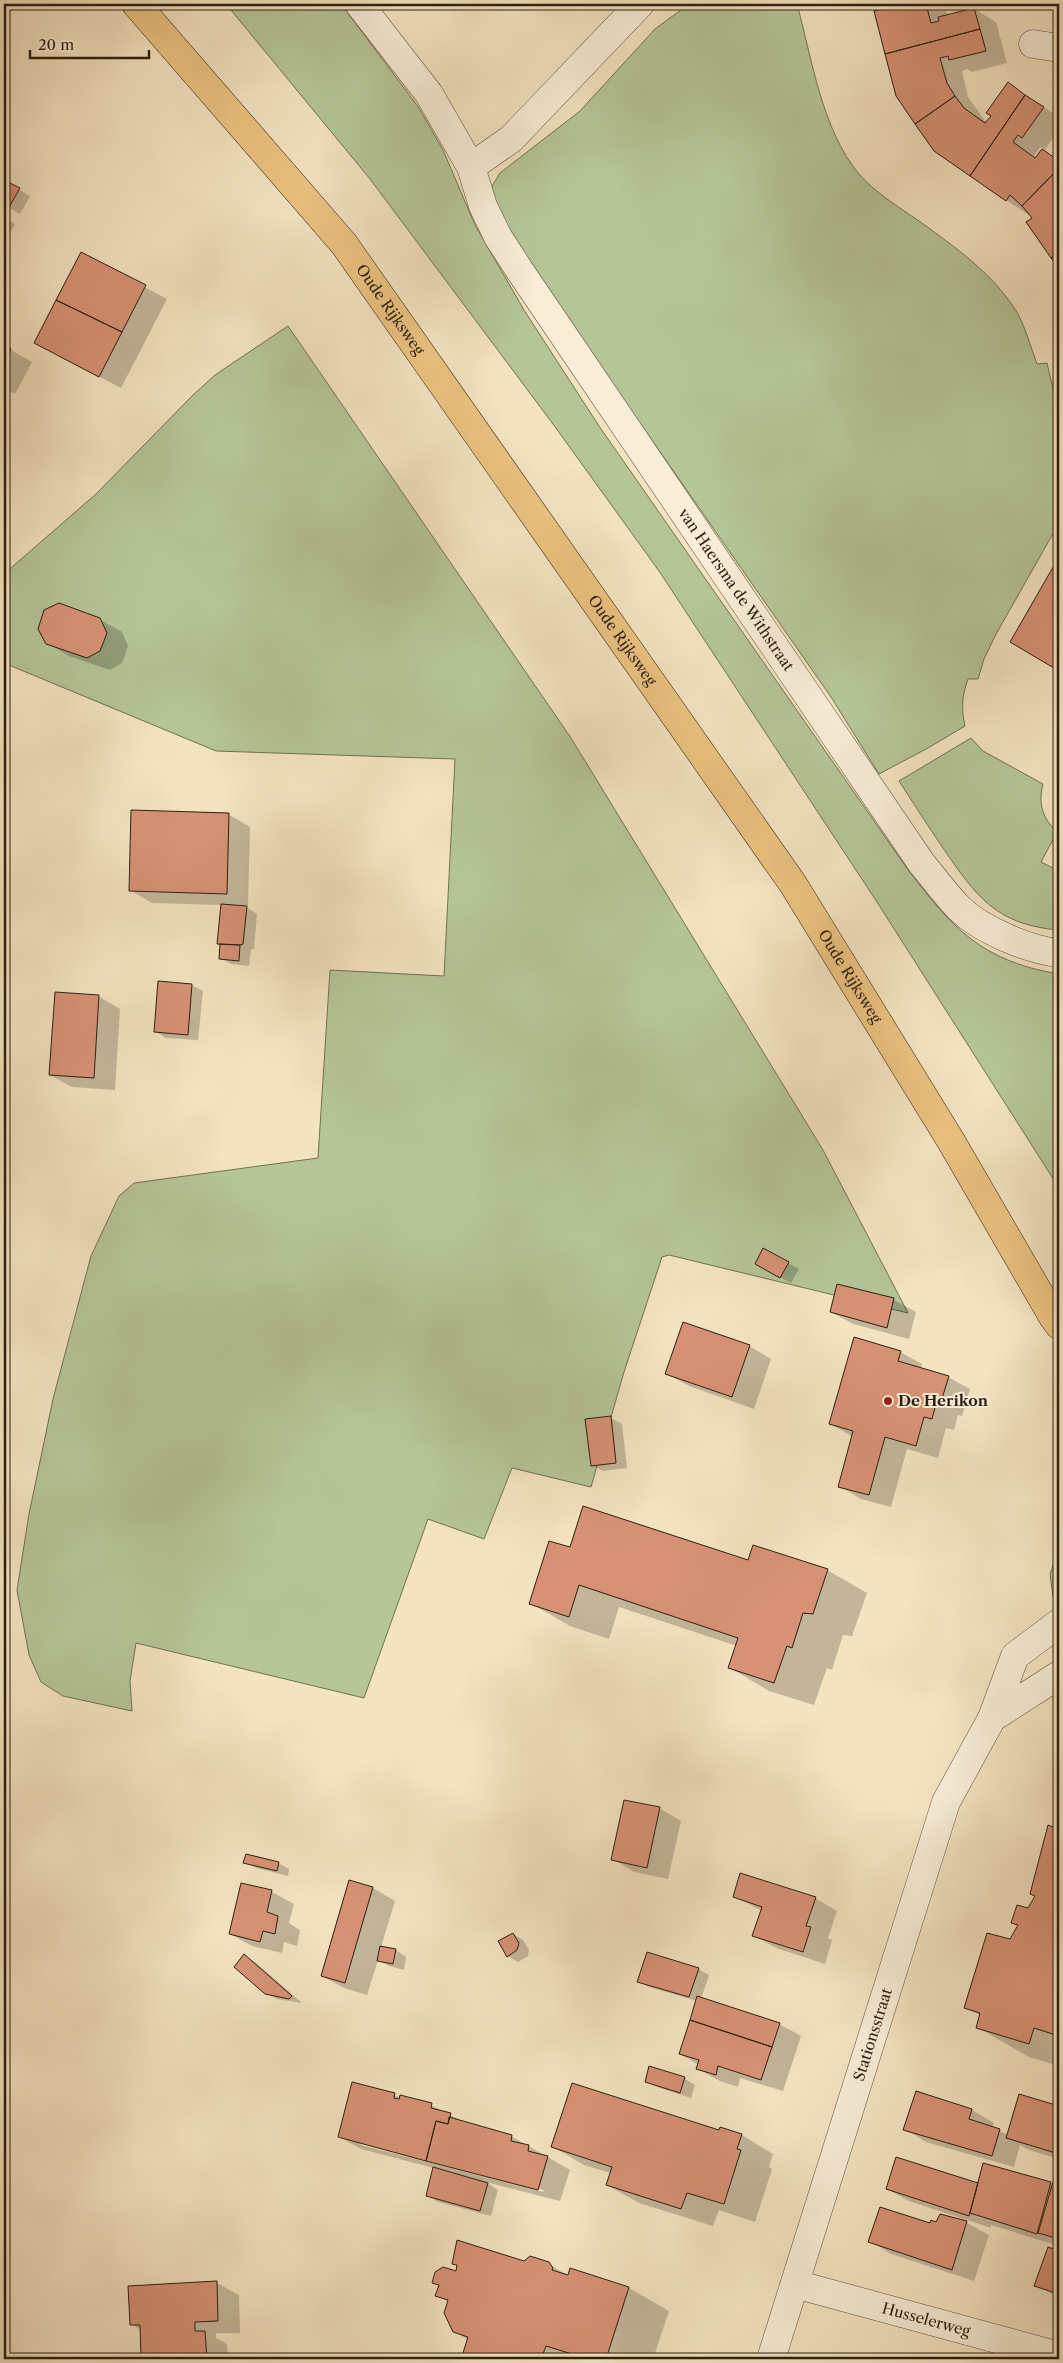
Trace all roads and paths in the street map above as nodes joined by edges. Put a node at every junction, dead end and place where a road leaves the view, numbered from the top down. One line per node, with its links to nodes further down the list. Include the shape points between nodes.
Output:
1 (136, 4): 6 (main road, Oude Rijksweg, via 344,244 793,884 951,1141)
2 (359, 4): 4 (street, van Haersma de Withstraat, via 429,94)
3 (640, 4): 4 (street, via 511,139)
4 (471, 167): 5 (street, van Haersma de Withstraat, via 483,206 515,264 922,864 960,909 1003,937 1045,952)
5 (1059, 953)
6 (1057, 1328)
7 (1059, 1623): 9 (street, Stationsstraat, via 1015,1656)
8 (1059, 1675): 9 (street, Stationsstraat)
9 (992, 1718): 10 (street, Stationsstraat, via 946,1802)
10 (795, 2284): 11 (street, Husselerweg); 12 (street, Stationsstraat)
11 (1059, 2356)
12 (771, 2359)

